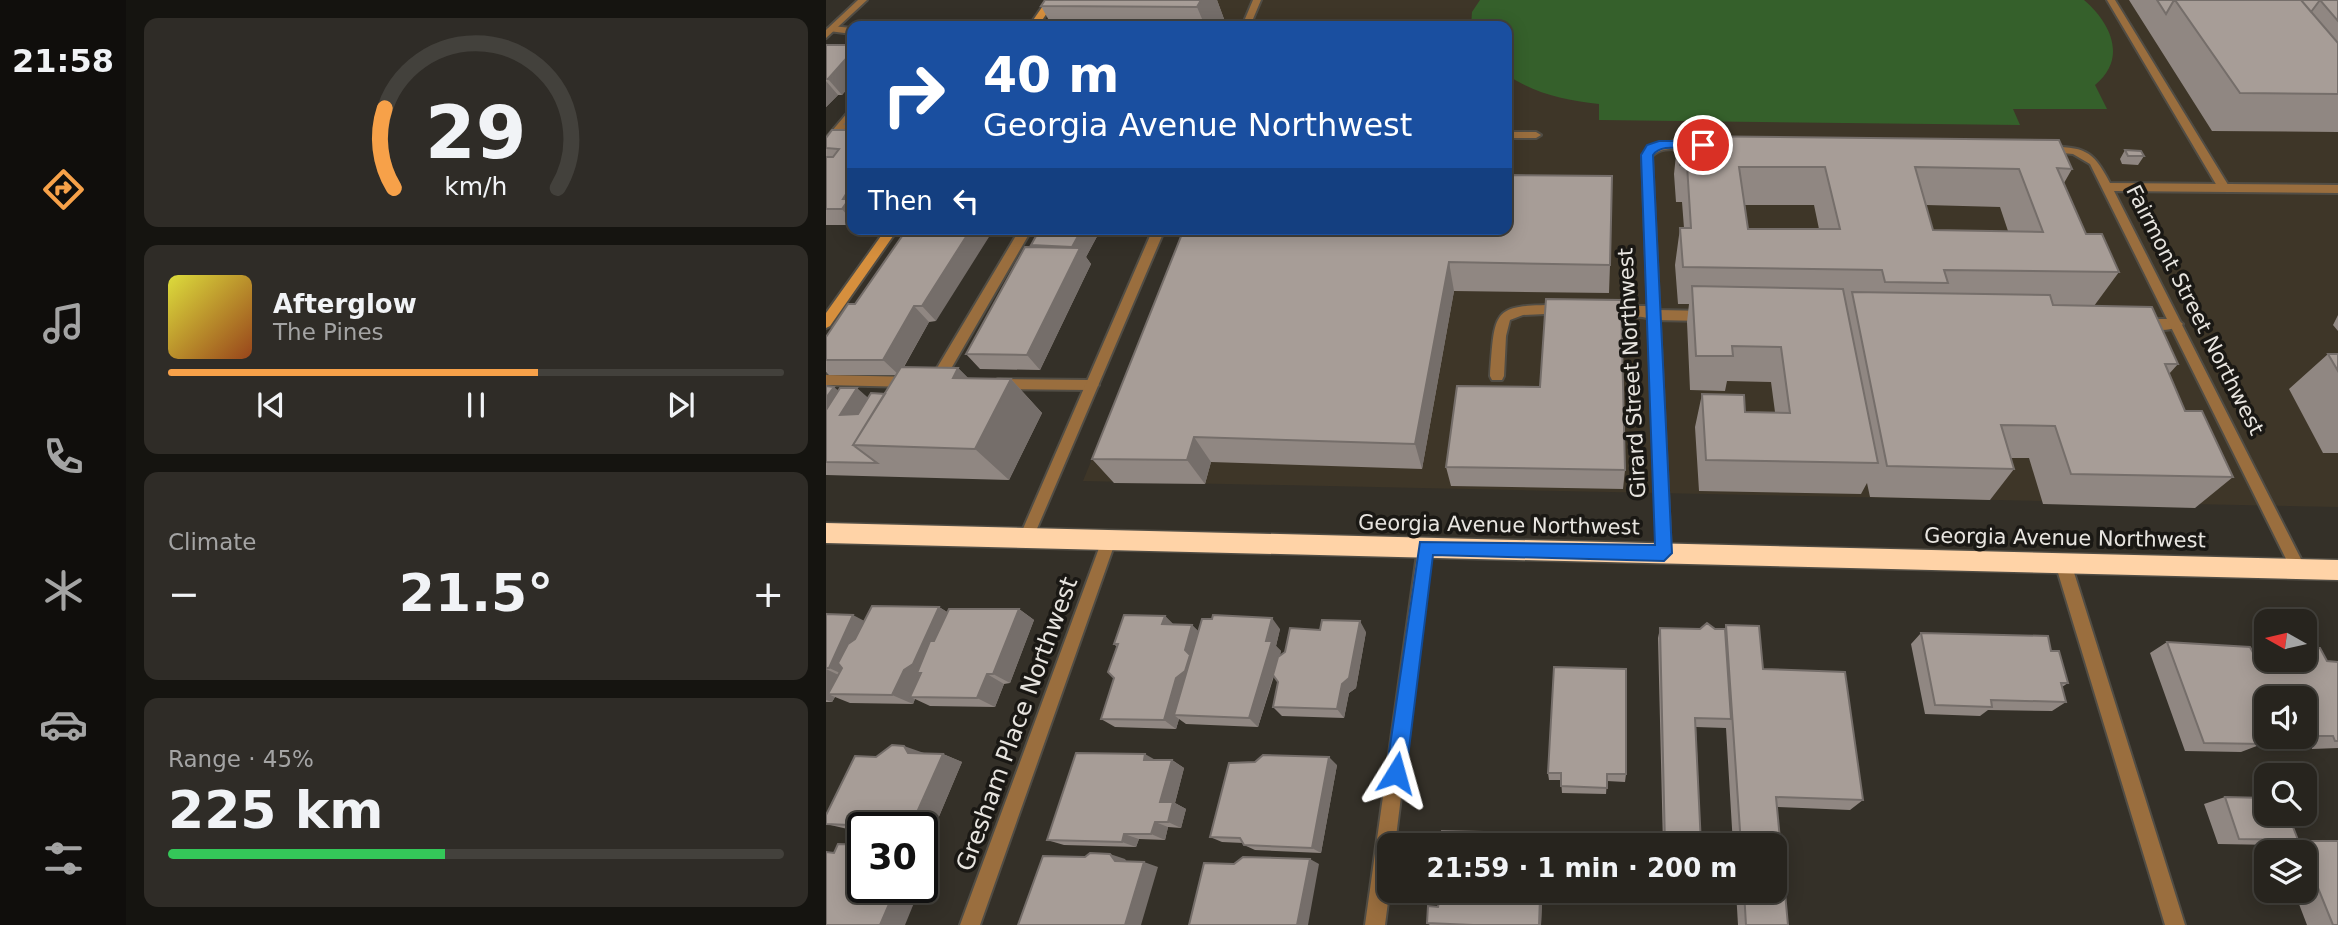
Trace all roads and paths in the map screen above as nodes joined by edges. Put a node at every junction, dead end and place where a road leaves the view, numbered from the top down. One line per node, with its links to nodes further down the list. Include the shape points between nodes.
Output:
1 (863, 0): 8 (street)
2 (1052, 0): 5 (main road)
3 (1257, 0): 6 (street)
4 (2111, 0): 16 (street)
5 (1037, 21)
6 (1248, 21)
7 (847, 31): 8 (street)
8 (829, 32)
9 (847, 120): 12 (street)
10 (1512, 135): 11 (street)
11 (1536, 135)
12 (826, 145)
13 (1705, 145): 21 (street, Girard Street Northwest, via 1652,148 1647,155)
14 (2037, 149): 15 (street, Fairmont Street Northwest, via 2085,156 2094,162)
15 (2108, 187): 16 (street); 25 (street, Fairmont Street Northwest)
16 (2224, 188): 17 (street)
17 (2338, 189)
18 (888, 235): 23 (main road)
19 (1023, 235): 27 (street, via 944,382)
20 (1156, 235): 29 (street)
21 (1652, 313): 22 (street); 26 (street, via 1506,313 1501,322); 34 (street, Girard Street Northwest)
22 (1726, 317)
23 (826, 323)
24 (2129, 324): 25 (street)
25 (2177, 324): 36 (street, Fairmont Street Northwest)
26 (1497, 376)
27 (826, 380)
28 (989, 383): 29 (street)
29 (1091, 386): 31 (street)
30 (826, 533): 31 (highway, Georgia Avenue Northwest)
31 (1026, 538): 32 (highway, Georgia Avenue Northwest)
32 (1109, 540): 33 (highway, Georgia Avenue Northwest); 38 (street, Gresham Place Northwest)
33 (1426, 547): 34 (highway, Georgia Avenue Northwest); 39 (street)
34 (1664, 553): 35 (highway, Georgia Avenue Northwest)
35 (2063, 563): 36 (highway, Georgia Avenue Northwest); 40 (street)
36 (2298, 568): 37 (highway, Georgia Avenue Northwest)
37 (2338, 570)
38 (970, 925)
39 (1374, 925)
40 (2175, 925)

